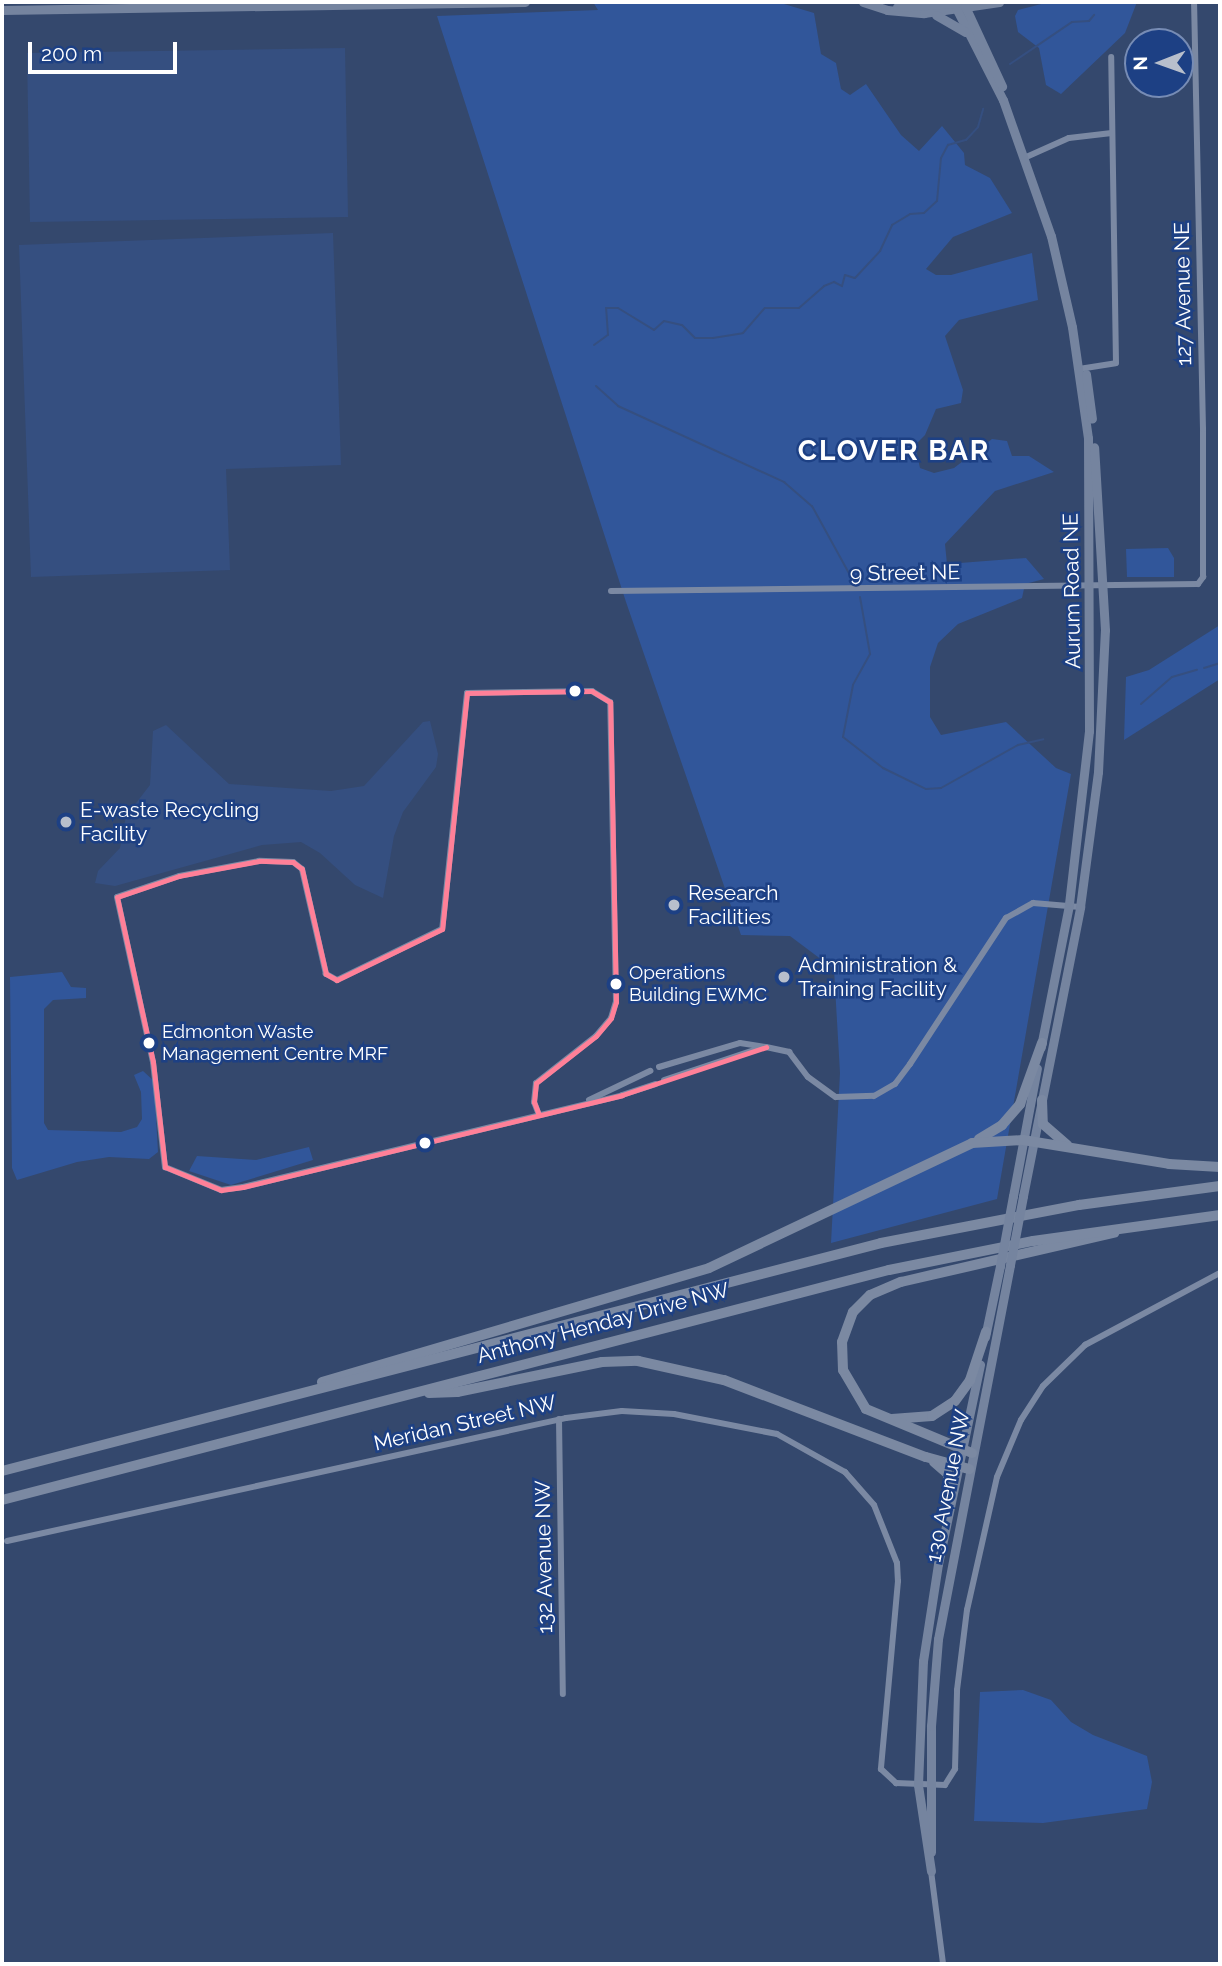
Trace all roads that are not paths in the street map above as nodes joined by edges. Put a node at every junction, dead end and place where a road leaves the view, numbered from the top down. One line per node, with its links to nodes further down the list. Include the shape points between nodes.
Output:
1 (525, 2): 8 (main road)
2 (865, 2): 7 (main road, via 887,10)
3 (999, 2): 5 (main road)
4 (1194, 2): 14 (street, 127 Avenue NE, via 1203,429 1203,577)
5 (988, 4): 6 (main road); 9 (main road, via 977,17)
6 (959, 5): 7 (main road); 9 (main road, Aurum Road NE)
7 (931, 7): 9 (main road)
8 (2, 10)
9 (974, 34): 12 (main road, Aurum Road NE)
10 (1111, 57): 11 (street)
11 (1112, 133): 12 (street, via 1069,138); 13 (street, via 1116,363)
12 (1027, 156): 13 (main road, Aurum Road NE)
13 (1082, 368): 15 (main road, Aurum Road NE); 16 (main road, Aurum Road NE)
14 (1198, 584): 16 (street, 9 Street NE)
15 (1090, 586): 16 (street, 9 Street NE); 17 (street, 9 Street NE); 18 (main road, Aurum Road NE, via 1089,731)
16 (1104, 586): 19 (main road, Aurum Road NE, via 1102,730)
17 (611, 591)
18 (1069, 905): 19 (street); 20 (main road, Aurum Road NE); 21 (street, via 1033,902 1006,918 910,1065 884,1091 863,1099 836,1097 808,1077 789,1052)
19 (1080, 907): 26 (main road, Aurum Road NE)
20 (1042, 1043): 29 (main road, Aurum Road NE); 30 (highway, via 1020,1104 1002,1125)
21 (766, 1047): 22 (street, via 740,1044); 24 (street)
22 (659, 1067)
23 (649, 1071): 27 (street)
24 (664, 1080)
25 (655, 1084): 27 (street)
26 (1042, 1100): 29 (main road, Aurum Road NE); 31 (highway, via 1042,1124)
27 (581, 1104): 28 (street)
28 (540, 1115): 28 (street, via 243,1187 221,1190 165,1167 153,1062 117,897 179,876 259,861 293,862 302,869 326,974 337,980 442,929 467,693 592,691 610,702 616,1002 596,1036 536,1083 534,1102)
29 (1028, 1141): 30 (highway); 31 (highway); 34 (main road, Aurum Road NE); 35 (main road, Aurum Road NE)
30 (972, 1143): 41 (highway, via 709,1268 335,1376)
31 (1073, 1149): 32 (highway)
32 (1220, 1167)
33 (1220, 1186): 41 (highway, Anthony Henday Drive NW, via 1079,1205 881,1243)
34 (1013, 1196): 39 (main road, 130 Avenue NW, bridge)
35 (1023, 1196): 44 (main road, 130 Avenue NW, bridge)
36 (1220, 1214): 37 (highway, Anthony Henday Drive NW)
37 (1134, 1225): 40 (highway, Anthony Henday Drive NW, via 889,1270); 42 (highway, via 1093,1241 901,1282 870,1296 853,1312 845,1328 841,1356 849,1384)
38 (1220, 1273): 54 (street, 130 Avenue NW, via 1085,1345 1043,1386 1011,1440 998,1477 961,1643 953,1777 945,1785)
39 (986, 1332): 42 (highway, via 970,1380 955,1401 920,1419); 44 (main road, 130 Avenue NW)
40 (408, 1394): 45 (highway, via 457,1392 571,1367 638,1360 724,1380); 48 (highway, Anthony Henday Drive NW)
41 (294, 1395): 47 (highway, Anthony Henday Drive NW)
42 (878, 1418): 44 (highway)
43 (559, 1419): 50 (street, Meridan Street NW, via 622,1411 674,1413 777,1434 845,1472 874,1505); 51 (street, Meridan Street NW); 52 (street, 132 Avenue NW)
44 (967, 1452): 46 (main road, 130 Avenue NW)
45 (926, 1457): 46 (highway); 49 (highway, via 948,1474)
46 (964, 1467): 49 (main road, 130 Avenue NW); 54 (main road, 130 Avenue NW, via 934,1664)
47 (2, 1471)
48 (2, 1500)
49 (951, 1501): 53 (main road, 130 Avenue NW, via 923,1661)
50 (890, 1539): 53 (street, 130 Avenue NW, via 897,1563 897,1590 881,1769 896,1783)
51 (7, 1541)
52 (563, 1694)
53 (918, 1785): 54 (street, 130 Avenue NW); 55 (main road, 130 Avenue NW)
54 (931, 1786): 55 (main road, 130 Avenue NW)
55 (931, 1871): 56 (street, 130 Avenue NW)
56 (943, 1964)

